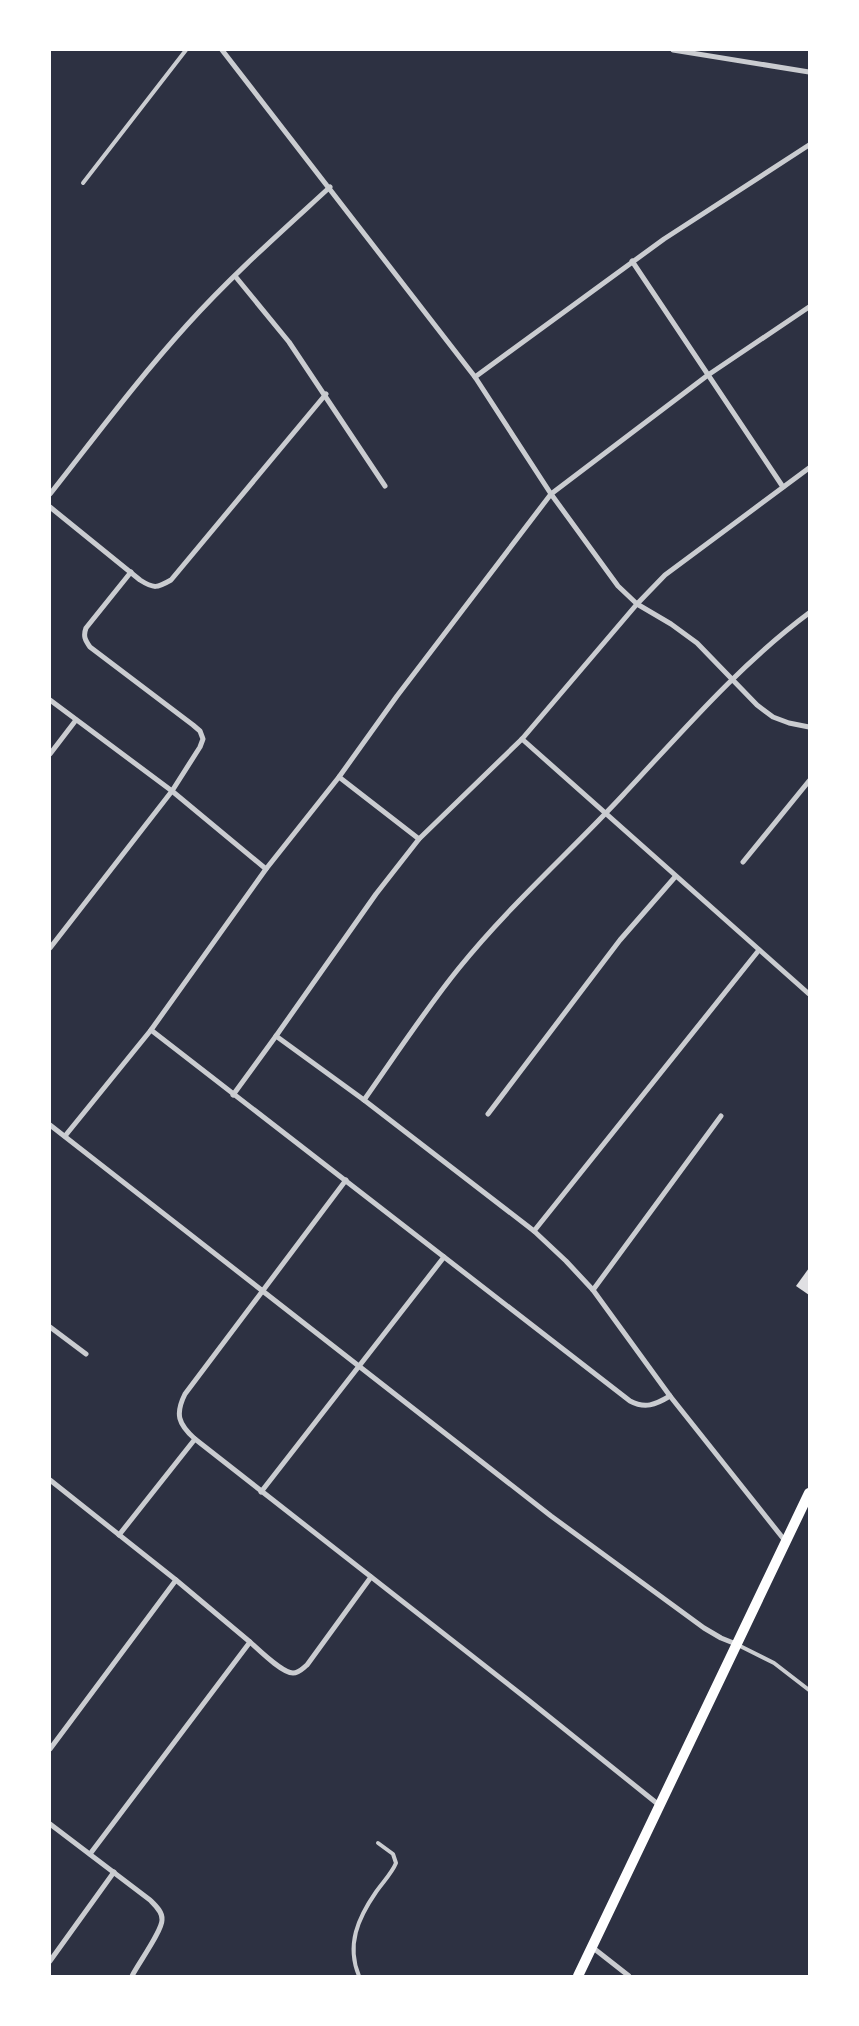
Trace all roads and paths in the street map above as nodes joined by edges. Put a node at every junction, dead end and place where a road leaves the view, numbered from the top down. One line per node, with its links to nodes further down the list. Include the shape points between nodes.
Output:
1 (186, 50): 6 (lane)
2 (222, 50): 7 (street)
3 (673, 50): 4 (street)
4 (809, 72)
5 (809, 145): 8 (street)
6 (83, 183)
7 (330, 188): 9 (street); 12 (street)
8 (632, 261): 11 (street); 12 (street)
9 (235, 276): 13 (street); 17 (street, via 144,373)
10 (809, 307): 11 (street)
11 (708, 375): 16 (street); 18 (street)
12 (475, 377): 18 (street)
13 (326, 394): 15 (street); 20 (street, via 171,580 160,586 150,586)
14 (809, 468): 16 (street)
15 (385, 486)
16 (784, 487): 21 (street, via 675,567)
17 (50, 494)
18 (551, 494): 21 (street, via 618,586); 29 (street)
19 (50, 507): 20 (street)
20 (130, 572): 31 (street, via 86,628 85,641 200,731 203,739 200,747)
21 (637, 604): 23 (street, via 697,643); 27 (street)
22 (809, 613): 23 (street, via 778,636)
23 (732, 679): 26 (street, via 773,716); 32 (street)
24 (50, 700): 25 (street)
25 (76, 720): 28 (street); 31 (street)
26 (809, 727)
27 (522, 739): 32 (street); 33 (street)
28 (50, 754)
29 (339, 777): 33 (street); 35 (street)
30 (809, 782): 34 (street)
31 (172, 791): 35 (street); 37 (street)
32 (606, 813): 36 (street); 43 (street, via 528,891 459,968)
33 (419, 839): 41 (street)
34 (743, 862)
35 (266, 869): 40 (street)
36 (676, 876): 38 (street); 44 (street, via 602,962)
37 (50, 948)
38 (758, 950): 39 (street); 49 (street)
39 (809, 994)
40 (151, 1030): 42 (street); 47 (street)
41 (276, 1036): 42 (street); 43 (street)
42 (233, 1095): 48 (street)
43 (364, 1100): 49 (street)
44 (488, 1114)
45 (721, 1116): 52 (street)
46 (50, 1126): 47 (street)
47 (65, 1136): 51 (street)
48 (346, 1180): 50 (street); 51 (street)
49 (534, 1230): 52 (street)
50 (444, 1257): 55 (street); 56 (street, via 630,1401 648,1406)
51 (262, 1290): 55 (street); 57 (street, via 180,1404 180,1423)
52 (593, 1290): 56 (street)
53 (50, 1327): 54 (street)
54 (86, 1354)
55 (359, 1366): 59 (street); 66 (street, via 551,1516 704,1628)
56 (670, 1396): 62 (street)
57 (195, 1439): 59 (street); 61 (street)
58 (50, 1480): 61 (street)
59 (261, 1492): 63 (street)
60 (809, 1492): 62 (main road)
61 (119, 1535): 64 (street)
62 (786, 1542): 66 (main road)
63 (372, 1576): 65 (street, via 300,1671 284,1670); 69 (street)
64 (176, 1580): 65 (street); 68 (street)
65 (250, 1642): 72 (street)
66 (736, 1644): 67 (lane, via 774,1663); 69 (main road)
67 (809, 1690)
68 (50, 1749)
69 (659, 1805): 74 (main road)
70 (50, 1824): 72 (street)
71 (378, 1843): 77 (lane, via 392,1854 396,1863 356,1926 354,1965)
72 (90, 1854): 73 (street)
73 (114, 1872): 75 (street); 76 (street, via 150,1900 160,1910 163,1919)
74 (592, 1946): 78 (main road); 79 (street)
75 (50, 1961)
76 (132, 1976)
77 (359, 1976)
78 (578, 1976)
79 (629, 1976)

